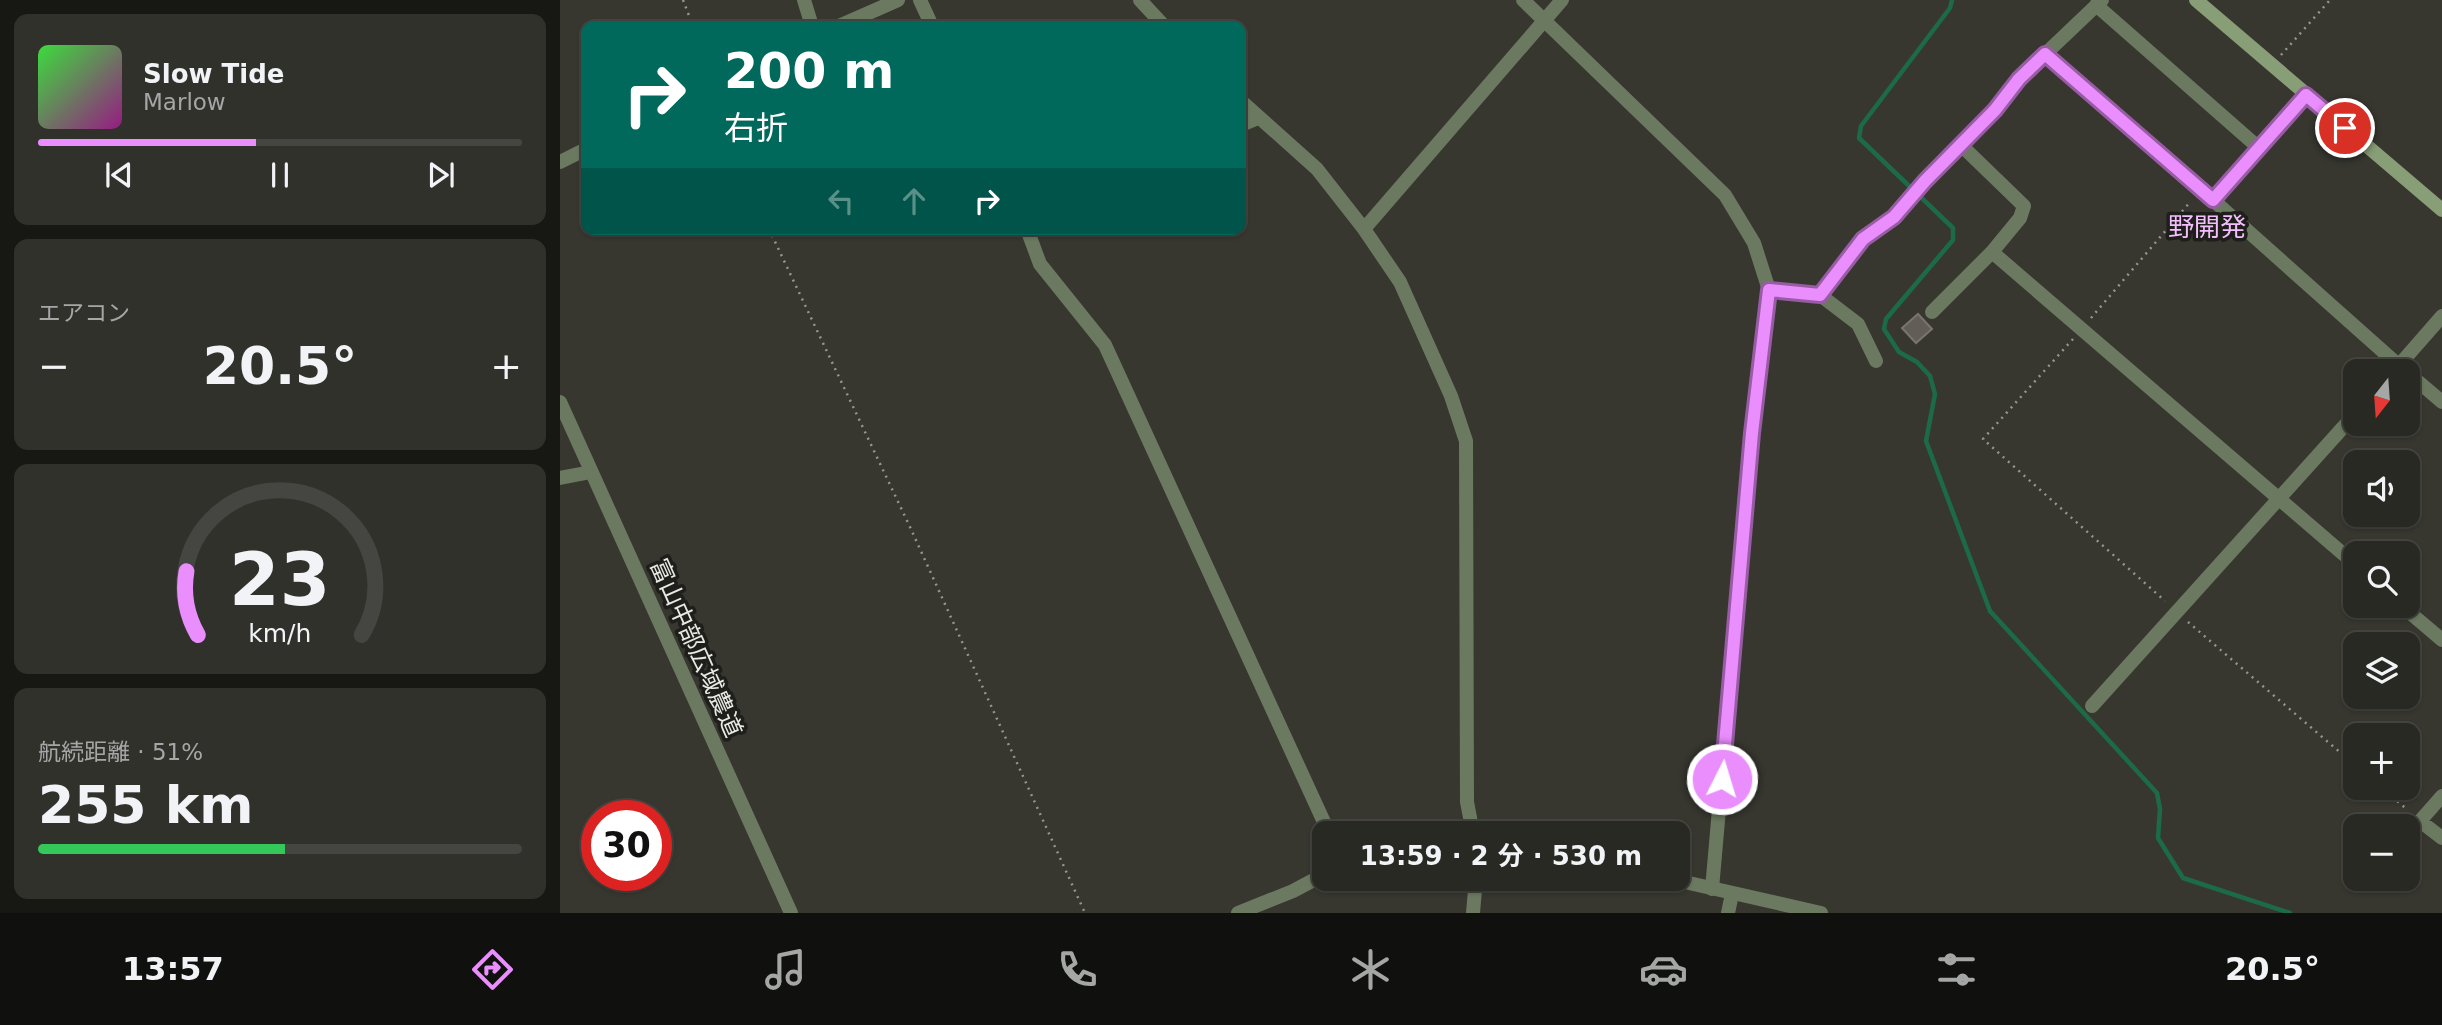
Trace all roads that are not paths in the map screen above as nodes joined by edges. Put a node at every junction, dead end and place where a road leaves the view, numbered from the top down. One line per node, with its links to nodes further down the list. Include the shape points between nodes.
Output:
1 (804, 0): 9 (street)
2 (898, 0): 10 (street)
3 (920, 0): 11 (street)
4 (1140, 0): 12 (street)
5 (1523, 0): 13 (street)
6 (1562, 0): 13 (street)
7 (2196, 0): 15 (main road)
8 (2099, 3): 14 (street); 20 (street)
9 (810, 21)
10 (850, 21)
11 (930, 21)
12 (1159, 21)
13 (1545, 21): 25 (street); 28 (street, via 1725,195 1754,243)
14 (2045, 54): 19 (street); 23 (street)
15 (2306, 95): 20 (street); 24 (main road)
16 (1246, 106): 17 (street)
17 (1258, 118): 18 (street); 25 (street, via 1317,169)
18 (1246, 123)
19 (1962, 146): 27 (street, via 2024,206 2020,218); 29 (street, via 1894,217 1863,239)
20 (2259, 148): 23 (street)
21 (581, 152): 22 (street)
22 (560, 162)
23 (2213, 200): 32 (street)
24 (2442, 210)
25 (1364, 229): 48 (street, via 1400,282 1466,441)
26 (1029, 235): 47 (street, via 1040,264 1105,345)
27 (1992, 252): 30 (street); 41 (street)
28 (1769, 290): 29 (street); 52 (street)
29 (1820, 295): 34 (street, via 1858,324)
30 (1931, 312)
31 (2442, 316): 33 (street)
32 (2389, 359)
33 (2409, 359)
34 (1876, 361)
35 (2420, 385): 37 (street)
36 (560, 402): 39 (street, 富山中部広域農道)
37 (2442, 402)
38 (2343, 427): 41 (street)
39 (591, 472): 40 (street); 55 (street, 富山中部広域農道)
40 (560, 478)
41 (2278, 498): 42 (street); 45 (street)
42 (2343, 554)
43 (2416, 618): 44 (street)
44 (2442, 640)
45 (2092, 706)
46 (2442, 796): 49 (street, via 2420,821)
47 (1323, 821)
48 (1471, 821)
49 (2442, 838)
50 (1312, 881): 56 (street)
51 (1690, 883): 52 (street)
52 (1712, 888): 54 (street)
53 (1475, 891): 57 (street)
54 (1732, 894): 58 (street); 59 (street)
55 (791, 913)
56 (1238, 913)
57 (1474, 913)
58 (1728, 913)
59 (1821, 913)

